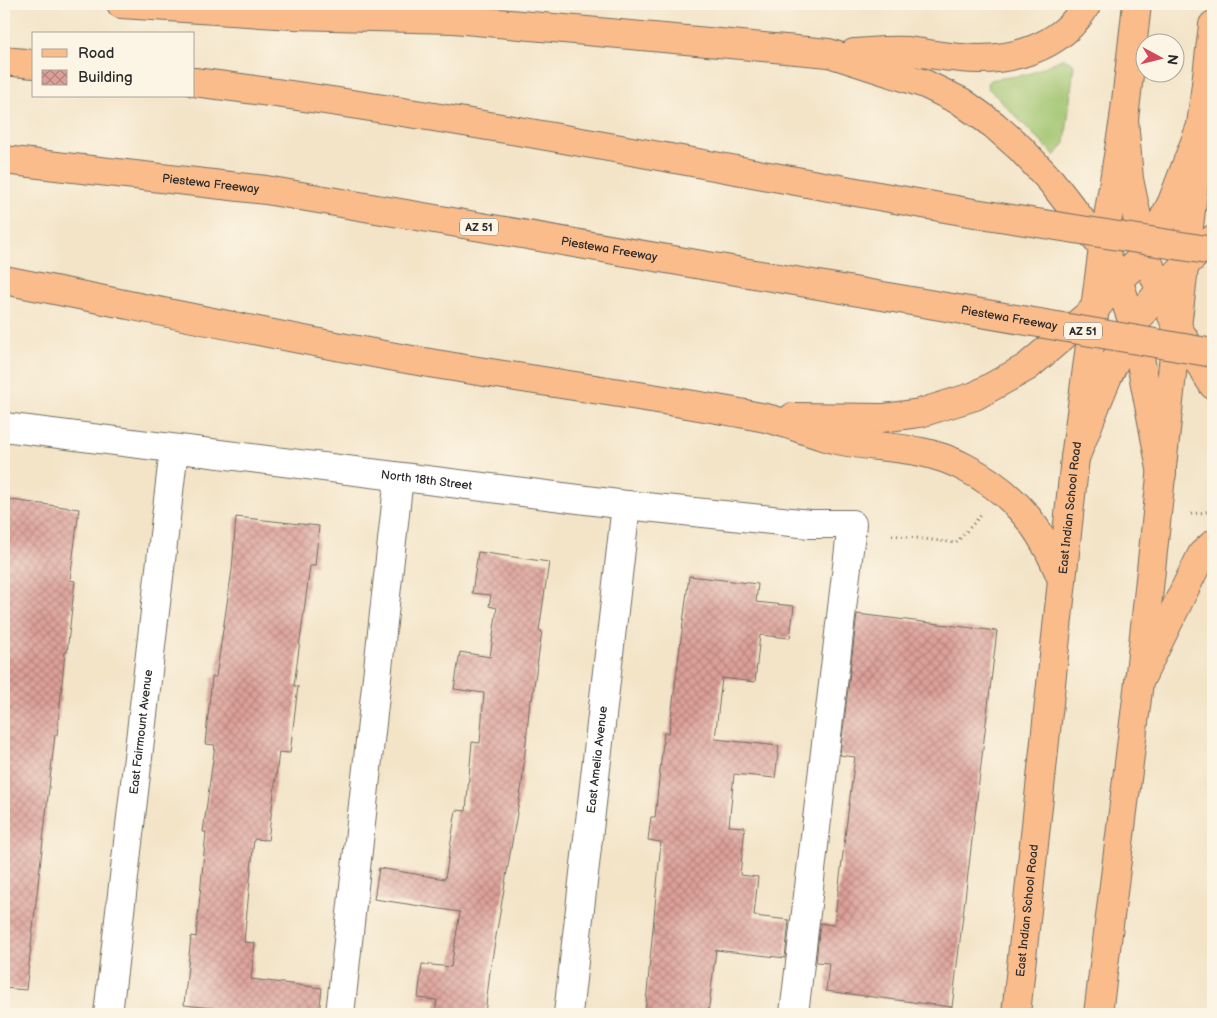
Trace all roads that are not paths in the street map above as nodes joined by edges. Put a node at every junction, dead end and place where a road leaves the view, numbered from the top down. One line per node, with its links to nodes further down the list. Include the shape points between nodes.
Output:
1 (121, 4): 5 (main road, via 292,15 454,18)
2 (1087, 4): 5 (main road, via 1059,36 1036,50 1007,58 962,59 907,52)
3 (1138, 4): 9 (main road, East Indian School Road)
4 (1213, 25): 10 (main road)
5 (829, 53): 13 (main road, via 925,84 962,102 994,124 1051,181)
6 (4, 60): 7 (main road)
7 (32, 64)
8 (195, 82): 14 (main road, bridge, via 435,118)
9 (1124, 119): 13 (main road, East Indian School Road); 15 (main road, via 1128,179)
10 (1201, 126): 15 (main road, via 1172,202); 16 (main road)
11 (4, 160): 23 (main road, Piestewa Freeway / AZ 51, bridge, via 266,190)
12 (1213, 239): 16 (main road)
13 (1103, 248): 18 (main road); 20 (main road, East Indian School Road)
14 (1213, 252)
15 (1145, 255): 18 (main road); 19 (main road)
16 (1184, 264): 19 (main road); 22 (main road)
17 (4, 280): 25 (main road, via 266,334)
18 (1118, 280): 20 (main road); 21 (main road)
19 (1162, 290): 21 (main road); 22 (main road)
20 (1095, 309): 25 (main road, via 1027,367 975,396 920,413 883,418); 28 (main road, East Indian School Road)
21 (1134, 326): 28 (main road, via 1105,384); 29 (main road)
22 (1177, 327): 24 (main road); 29 (main road)
23 (1213, 353)
24 (1213, 385)
25 (764, 417): 33 (main road, via 837,440 937,455 964,467 1003,492 1040,530)
26 (4, 427): 27 (street, North 18th Street)
27 (174, 449): 30 (street, North 18th Street); 35 (street, East Fairmount Avenue)
28 (1075, 458): 33 (main road, East Indian School Road)
29 (1162, 474): 34 (main road)
30 (399, 477): 31 (street, North 18th Street); 36 (street)
31 (626, 505): 37 (street, East Amelia Avenue); 38 (street, North 18th Street, via 810,524 852,524)
32 (1213, 544): 34 (main road, via 1202,554)
33 (1062, 580): 39 (main road, East Indian School Road)
34 (1139, 682): 40 (main road)
35 (108, 1014)
36 (340, 1014)
37 (568, 1014)
38 (794, 1014)
39 (1016, 1014)
40 (1098, 1014)

